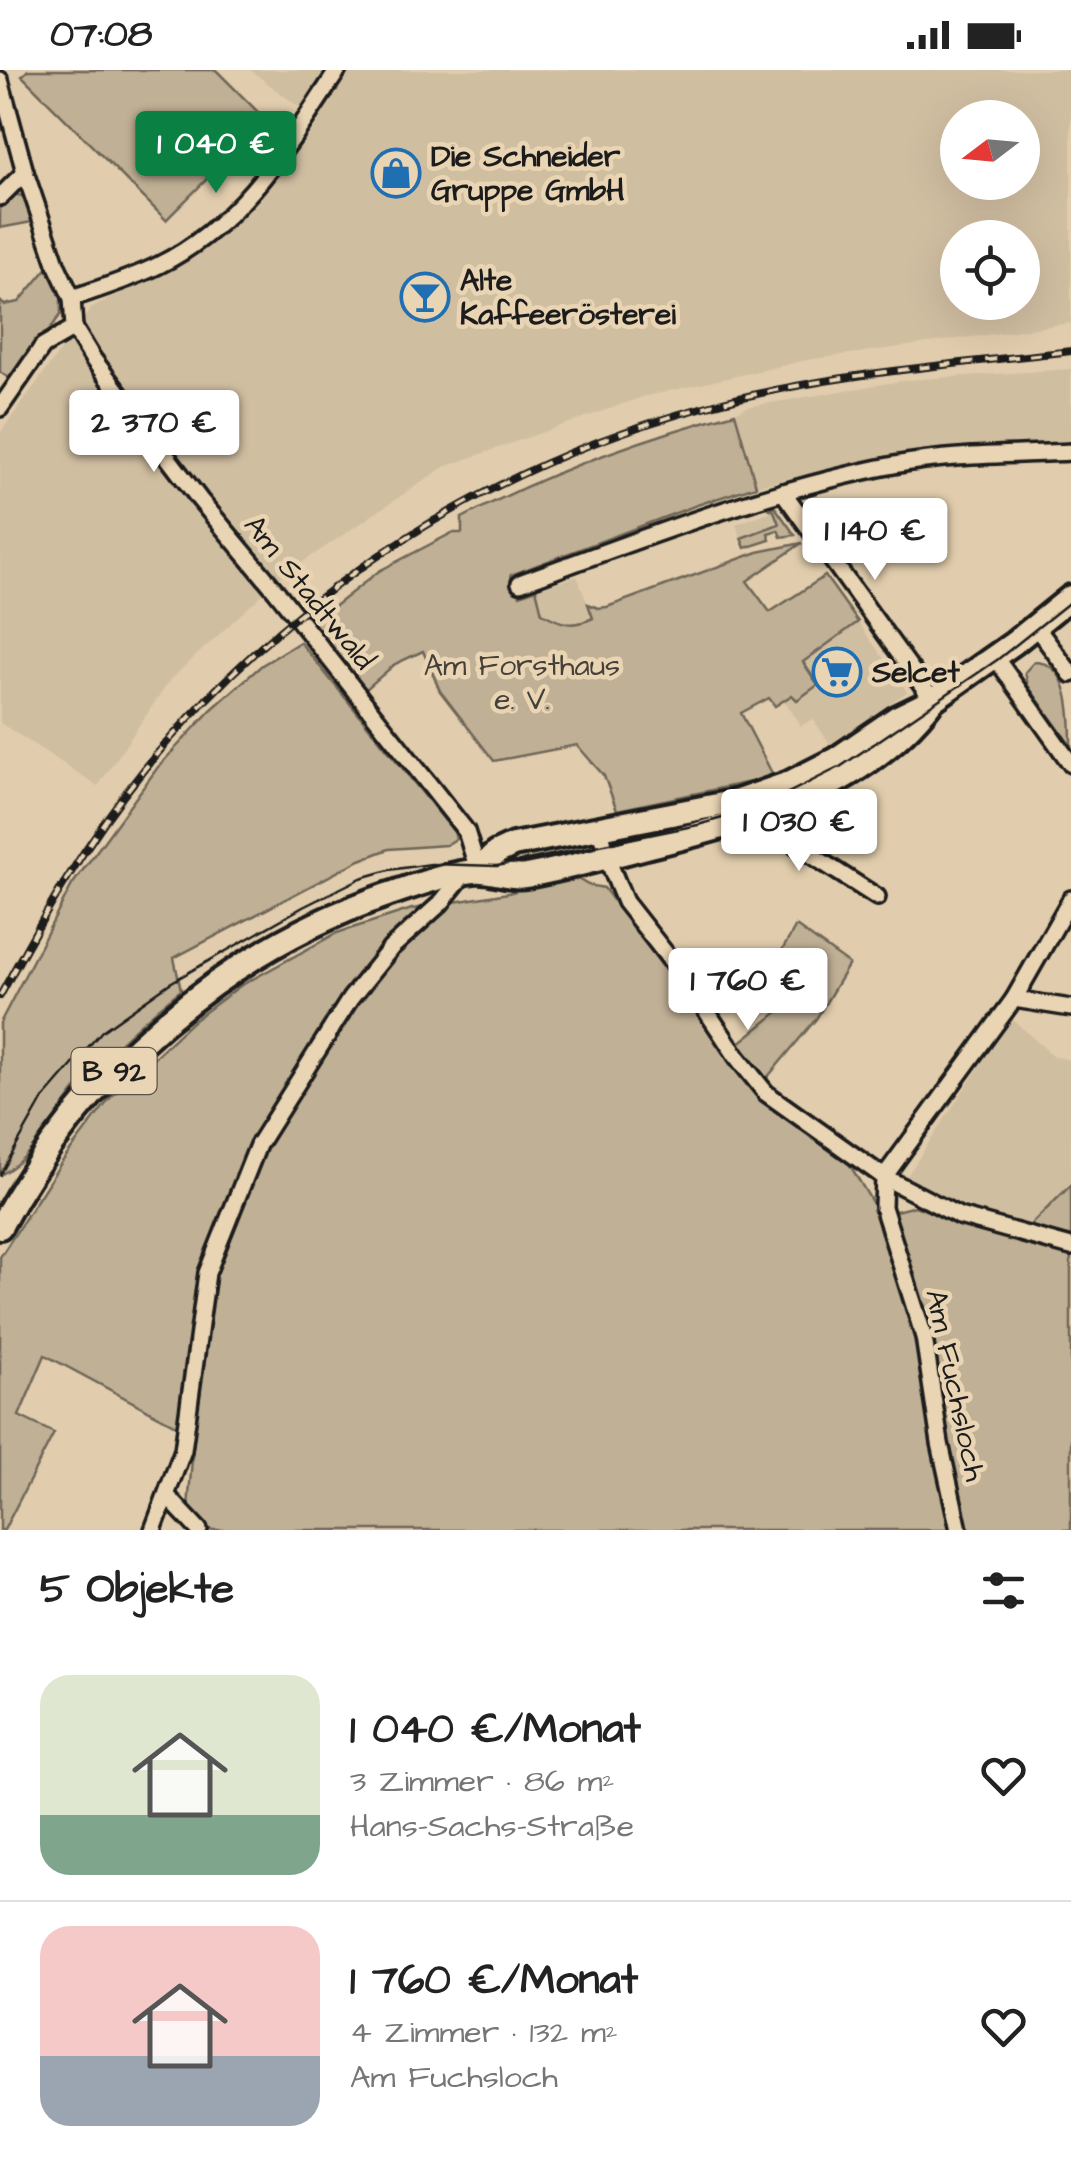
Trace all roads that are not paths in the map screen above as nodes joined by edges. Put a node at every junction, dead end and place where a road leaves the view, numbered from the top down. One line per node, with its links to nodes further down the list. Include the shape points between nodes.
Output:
1 (338, 70): 5 (street, via 272,170 218,224 162,264)
2 (1, 84): 3 (street, Am Stadtwald)
3 (25, 172): 4 (street); 5 (street, Am Stadtwald)
4 (0, 197)
5 (72, 298): 6 (street, Am Stadtwald)
6 (74, 328): 7 (street, via 44,346); 20 (street, Am Stadtwald, via 200,500 466,830)
7 (0, 408)
8 (1071, 452): 9 (street, via 898,464)
9 (782, 492): 10 (street); 15 (street)
10 (520, 583)
11 (1071, 597): 12 (main road, B 92)
12 (1036, 627): 13 (main road, B 92); 14 (street)
13 (995, 657): 15 (main road, B 92); 16 (street)
14 (1071, 674)
15 (933, 700): 17 (main road, B 92, via 905,735); 18 (main road, B 92, via 787,784 738,801)
16 (1071, 764)
17 (764, 816): 19 (main road, B 92); 21 (street, via 774,831)
18 (600, 827): 19 (street); 20 (main road, B 92, via 514,845)
19 (607, 858): 20 (main road, B 92, via 522,877); 25 (street, via 625,902 754,1081)
20 (472, 871): 26 (main road, B 92, via 324,920 182,1008 53,1142); 28 (street, via 391,948 350,999 258,1145 206,1272 183,1450)
21 (876, 897)
22 (1071, 899): 23 (street)
23 (1014, 999): 24 (street); 25 (street)
24 (1071, 1008)
25 (884, 1177): 27 (street, via 958,1216); 31 (street, Am Fuchsloch, via 883,1207 924,1338)
26 (0, 1227)
27 (1071, 1247)
28 (167, 1496): 29 (street); 30 (street)
29 (153, 1530)
30 (199, 1530)
31 (959, 1530)

